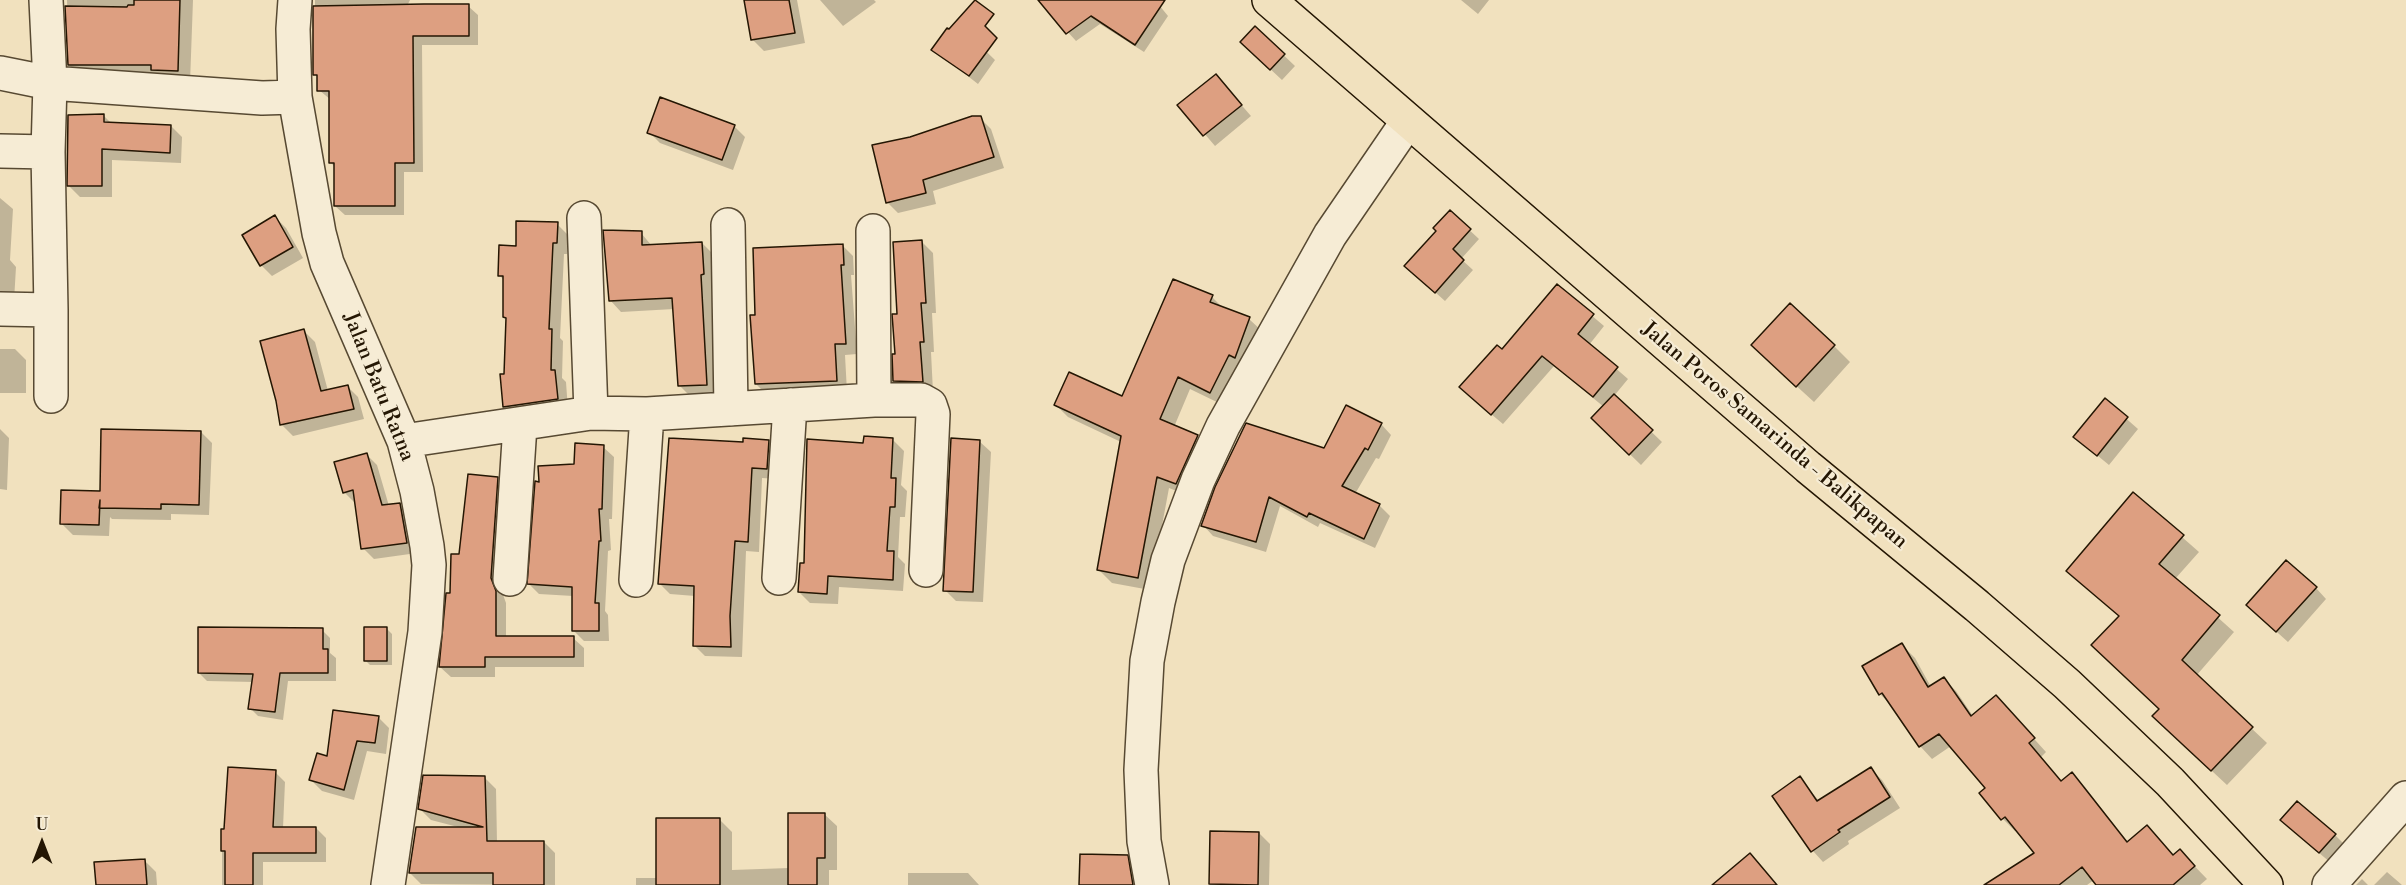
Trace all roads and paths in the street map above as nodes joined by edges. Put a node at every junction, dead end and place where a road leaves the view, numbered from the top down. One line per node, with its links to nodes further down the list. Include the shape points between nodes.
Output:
1 (46, 0): 5 (street)
2 (295, 0): 6 (street, Jalan Batu Ratna)
3 (1269, 0): 7 (highway, Jalan Poros Samarinda - Balikpapan)
4 (0, 73): 5 (street)
5 (50, 83): 6 (street); 9 (street)
6 (295, 97): 22 (street, Jalan Batu Ratna, via 312,203 327,263)
7 (1408, 121): 29 (street, via 1330,235 1223,426 1168,560 1148,661 1141,770 1144,841); 30 (highway, Jalan Poros Samarinda - Balikpapan, via 1799,460 2067,684 2170,782)
8 (0, 152): 9 (street)
9 (48, 152): 14 (street)
10 (584, 218): 19 (street)
11 (728, 225): 18 (street)
12 (873, 231): 16 (street)
13 (0, 309): 14 (street)
14 (51, 310): 15 (street)
15 (51, 396)
16 (874, 400): 17 (street); 23 (street, via 921,400 930,405 933,414)
17 (790, 405): 18 (street); 24 (street)
18 (731, 409): 20 (street)
19 (591, 413): 20 (street); 21 (street)
20 (647, 414): 26 (street)
21 (520, 425): 22 (street); 25 (street)
22 (404, 441): 28 (street, Jalan Batu Ratna, via 427,546 428,590)
23 (927, 570)
24 (779, 578)
25 (510, 579)
26 (636, 580)
27 (2406, 798): 31 (street)
28 (388, 885)
29 (1152, 885)
30 (2266, 885)
31 (2329, 885)

